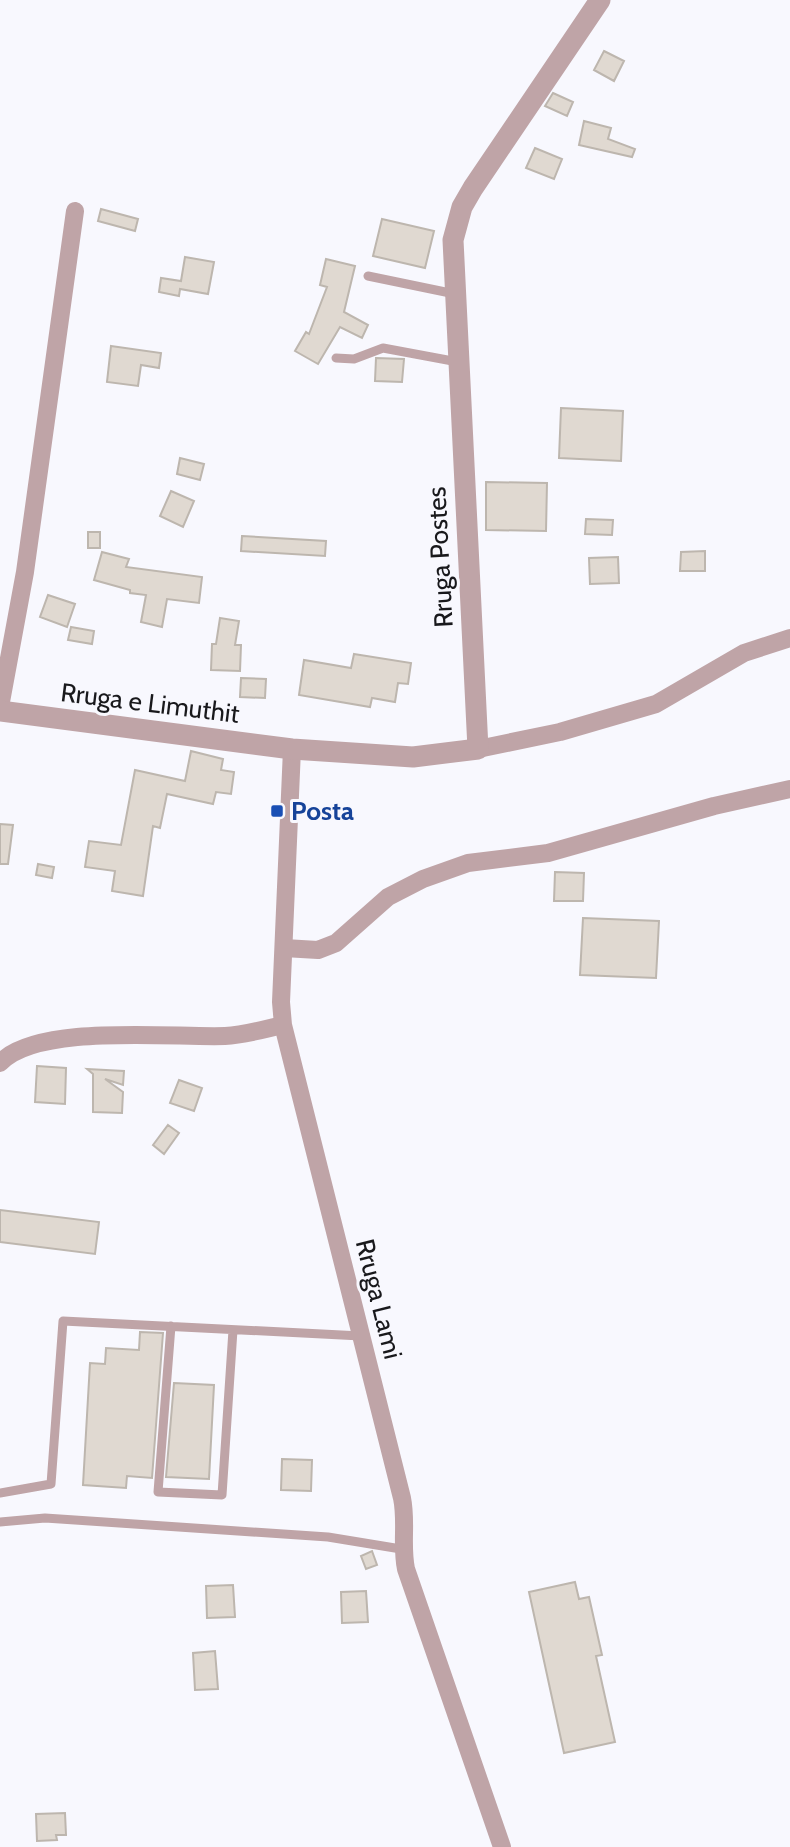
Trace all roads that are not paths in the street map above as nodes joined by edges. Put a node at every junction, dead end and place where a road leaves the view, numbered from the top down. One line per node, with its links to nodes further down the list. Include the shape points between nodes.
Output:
1 (600, 0): 4 (street, Rruga Postes, via 462,207 453,240)
2 (75, 211): 8 (street, Rruga e Limuthit, via 25,572)
3 (368, 276): 4 (lane)
4 (455, 293): 6 (street, Rruga Postes)
5 (337, 359): 6 (lane, via 354,359 383,348)
6 (458, 362): 10 (street, Rruga Postes)
7 (790, 638): 10 (street, via 744,653 656,704 561,732)
8 (0, 709): 9 (street, Rruga e Limuthit)
9 (292, 749): 10 (street, Rruga e Limuthit, via 413,757); 12 (street, Rruga Lami)
10 (478, 749)
11 (790, 789): 12 (street, via 548,853 468,863 388,897 336,943 318,950)
12 (284, 948): 13 (street, Rruga Lami)
13 (284, 1025): 14 (street, via 228,1036 125,1035 48,1042 20,1049); 17 (street, Rruga Lami)
14 (0, 1063)
15 (171, 1326): 16 (lane); 16 (lane, via 158,1492 222,1495); 18 (lane, via 63,1321 51,1484)
16 (233, 1330): 17 (lane)
17 (361, 1336): 20 (street, Rruga Lami, via 402,1498)
18 (0, 1493)
19 (0, 1522): 20 (lane, via 44,1518 328,1537)
20 (402, 1536): 21 (street, Rruga Lami, via 414,1595)
21 (502, 1847)

